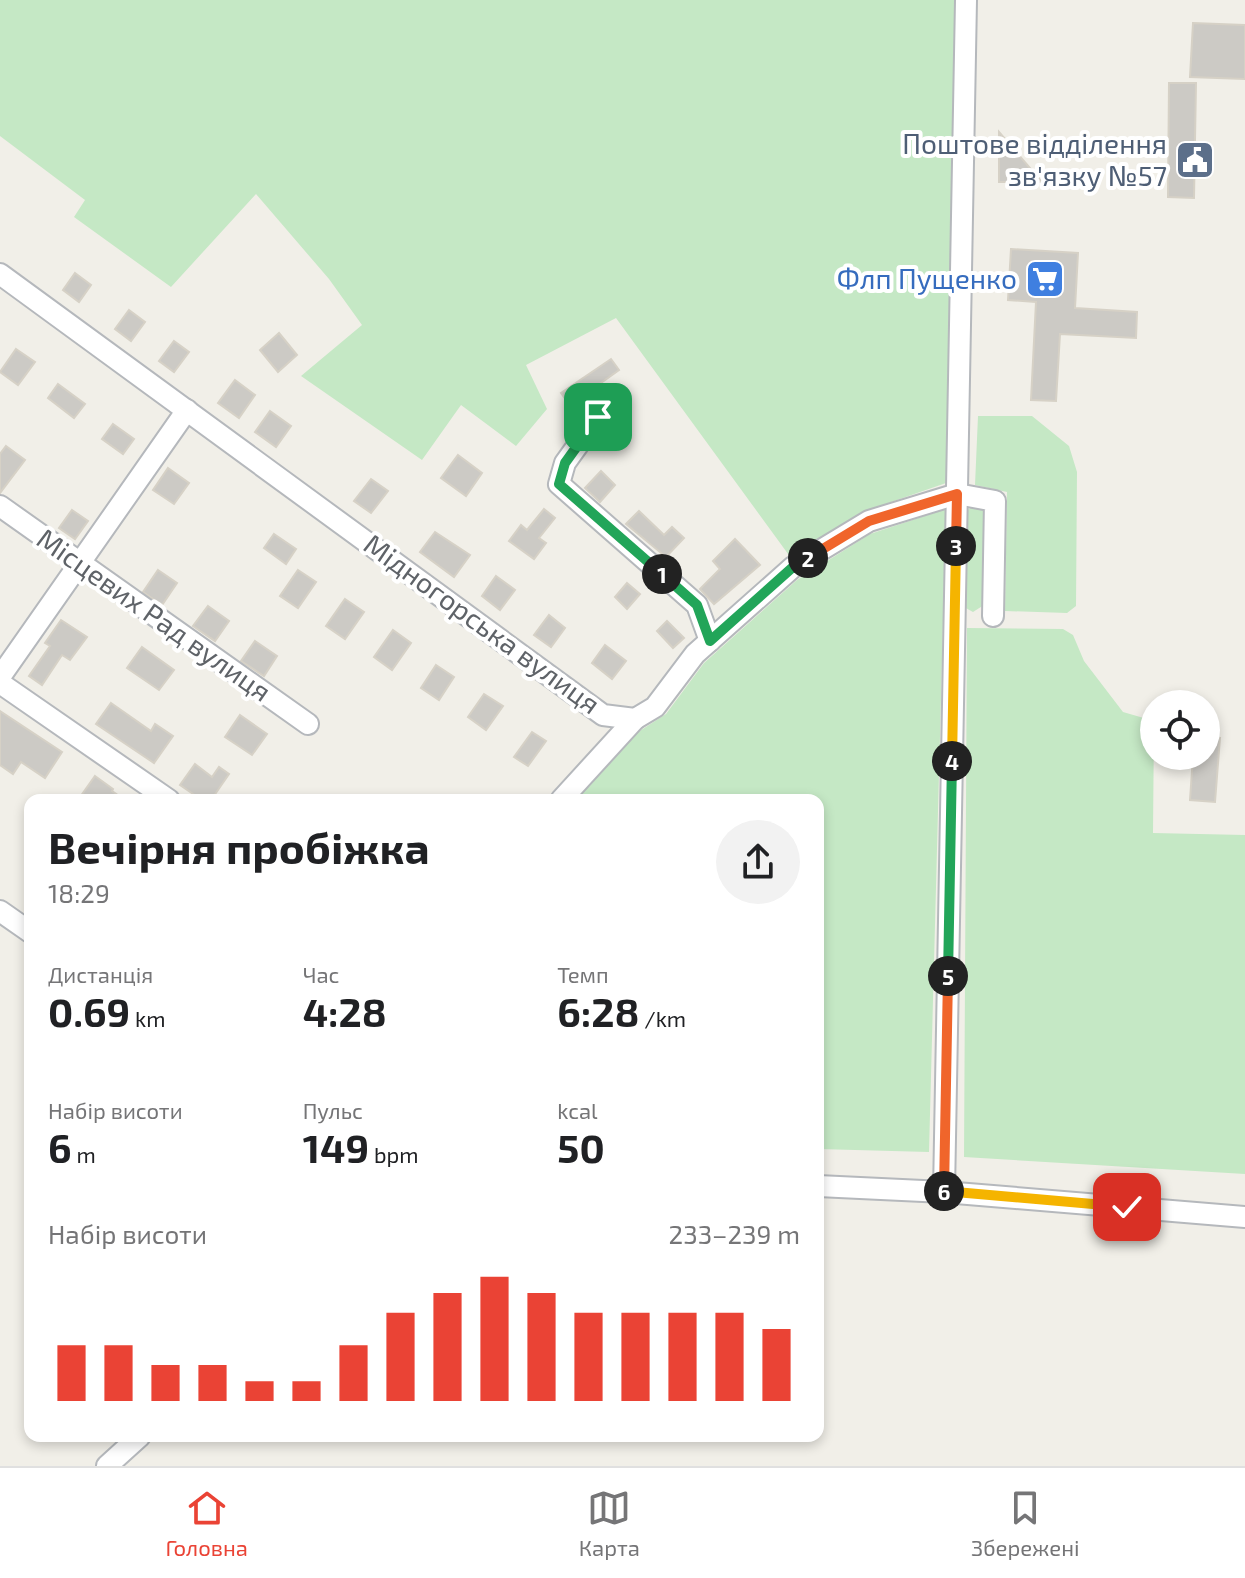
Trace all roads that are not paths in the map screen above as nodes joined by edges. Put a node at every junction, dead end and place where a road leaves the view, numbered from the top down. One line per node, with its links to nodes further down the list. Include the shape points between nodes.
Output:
1 (966, 0): 5 (street)
2 (0, 274): 3 (street, Мідногорська вулиця)
3 (187, 410): 7 (street); 11 (street, Мідногорська вулиця, via 603,715)
4 (598, 417): 9 (street, via 565,463 559,484 697,605)
5 (957, 494): 8 (street, Мідногорська вулиця, via 995,501); 9 (street, Мідногорська вулиця, via 869,521 793,567); 18 (street)
6 (0, 506): 7 (street, Місцевих Рад вулиця)
7 (79, 563): 10 (street); 12 (street, Місцевих Рад вулиця)
8 (993, 616)
9 (710, 641): 11 (street, Мідногорська вулиця, via 655,707)
10 (0, 680): 13 (street)
11 (635, 719): 14 (street)
12 (308, 724)
13 (161, 794)
14 (566, 794)
15 (0, 911): 16 (street)
16 (24, 928)
17 (824, 1186): 18 (street)
18 (944, 1192): 19 (street)
19 (1245, 1217)
20 (133, 1442): 21 (street)
21 (107, 1466)

